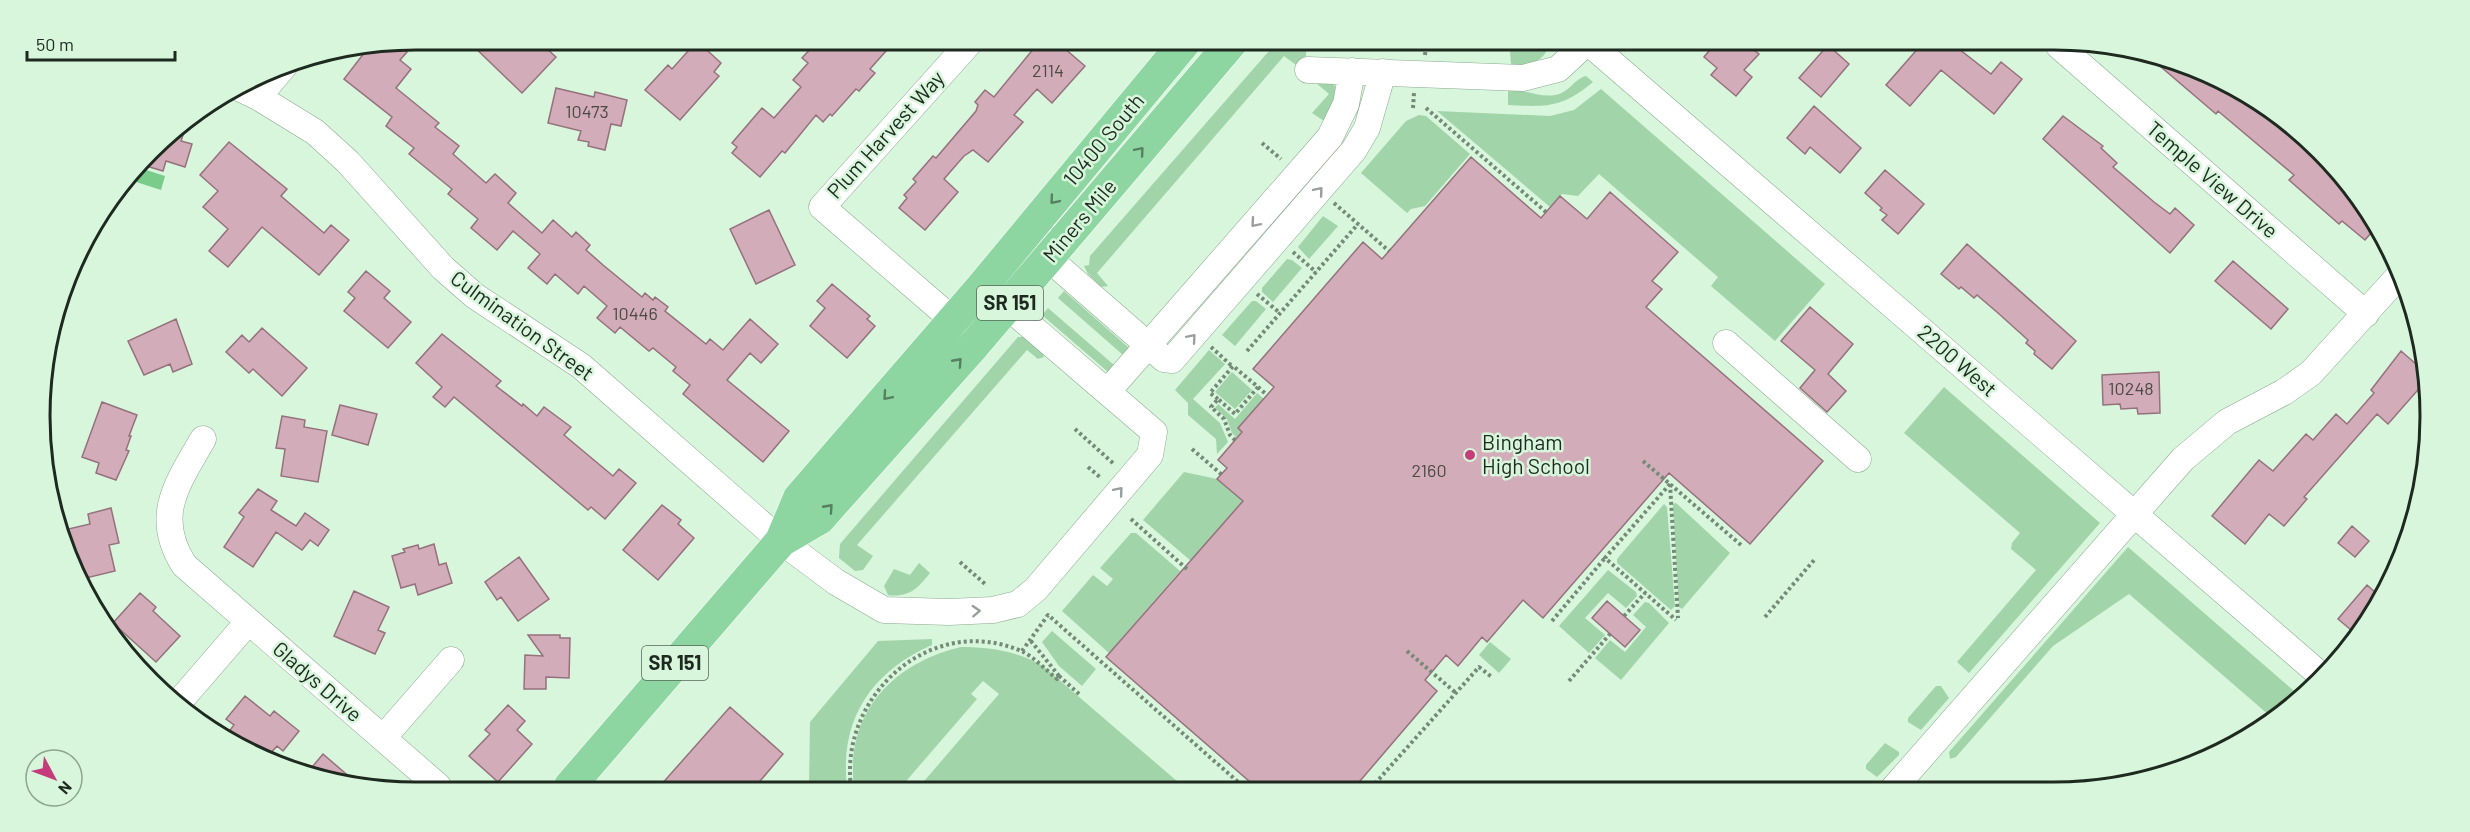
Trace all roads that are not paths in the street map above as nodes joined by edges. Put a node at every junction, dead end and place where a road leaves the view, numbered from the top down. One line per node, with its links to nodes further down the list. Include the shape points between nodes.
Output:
1 (964, 49): 16 (street, Plum Harvest Way, via 822,207)
2 (1179, 49): 11 (main road, 10400 South / SR 151, one-way to 11)
3 (1226, 49): 12 (main road, Miners Mile / SR 151, one-way to 3)
4 (1582, 49): 9 (street, via 1558,69 1523,78)
5 (1594, 49): 22 (street, 2200 West)
6 (2063, 49): 15 (street, Temple View Drive)
7 (1308, 70): 8 (street)
8 (1352, 71): 9 (street); 18 (street, one-way to 18, via 1346,104 1330,137)
9 (1383, 72): 18 (street, one-way to 9, via 1164,359 1172,360 1271,248 1354,150 1367,128)
10 (248, 92): 23 (street, Culmination Street, via 315,132 443,268 475,296 581,366)
11 (1022, 238): 16 (main road, Miners Mile / SR 151)
12 (1048, 258): 14 (main road, Miners Mile / SR 151); 18 (street)
13 (2395, 281): 15 (street)
14 (1007, 306): 19 (street); 23 (main road, Miners Mile / SR 151, one-way to 14, via 819,519)
15 (2366, 314): 22 (street, via 2311,373 2205,439)
16 (953, 320): 23 (main road, Miners Mile / SR 151, one-way to 23, via 799,498)
17 (1726, 344): 21 (street)
18 (1149, 346): 19 (street)
19 (1108, 392): 23 (street, Culmination Street, one-way to 19, via 836,582 884,610 949,612 993,610 1018,604 1036,589 1150,455 1154,432)
20 (202, 439): 24 (street, Gladys Drive, via 177,486 168,515 169,533 174,550 196,577)
21 (1858, 459)
22 (2134, 514): 26 (street, 2200 West); 31 (street)
23 (781, 541): 30 (main road, Miners Mile / SR 151)
24 (248, 622): 27 (street); 28 (street, Gladys Drive)
25 (451, 660): 28 (street)
26 (2316, 672)
27 (182, 698)
28 (383, 738): 29 (street, Gladys Drive)
29 (433, 782)
30 (573, 782)
31 (1899, 782)

